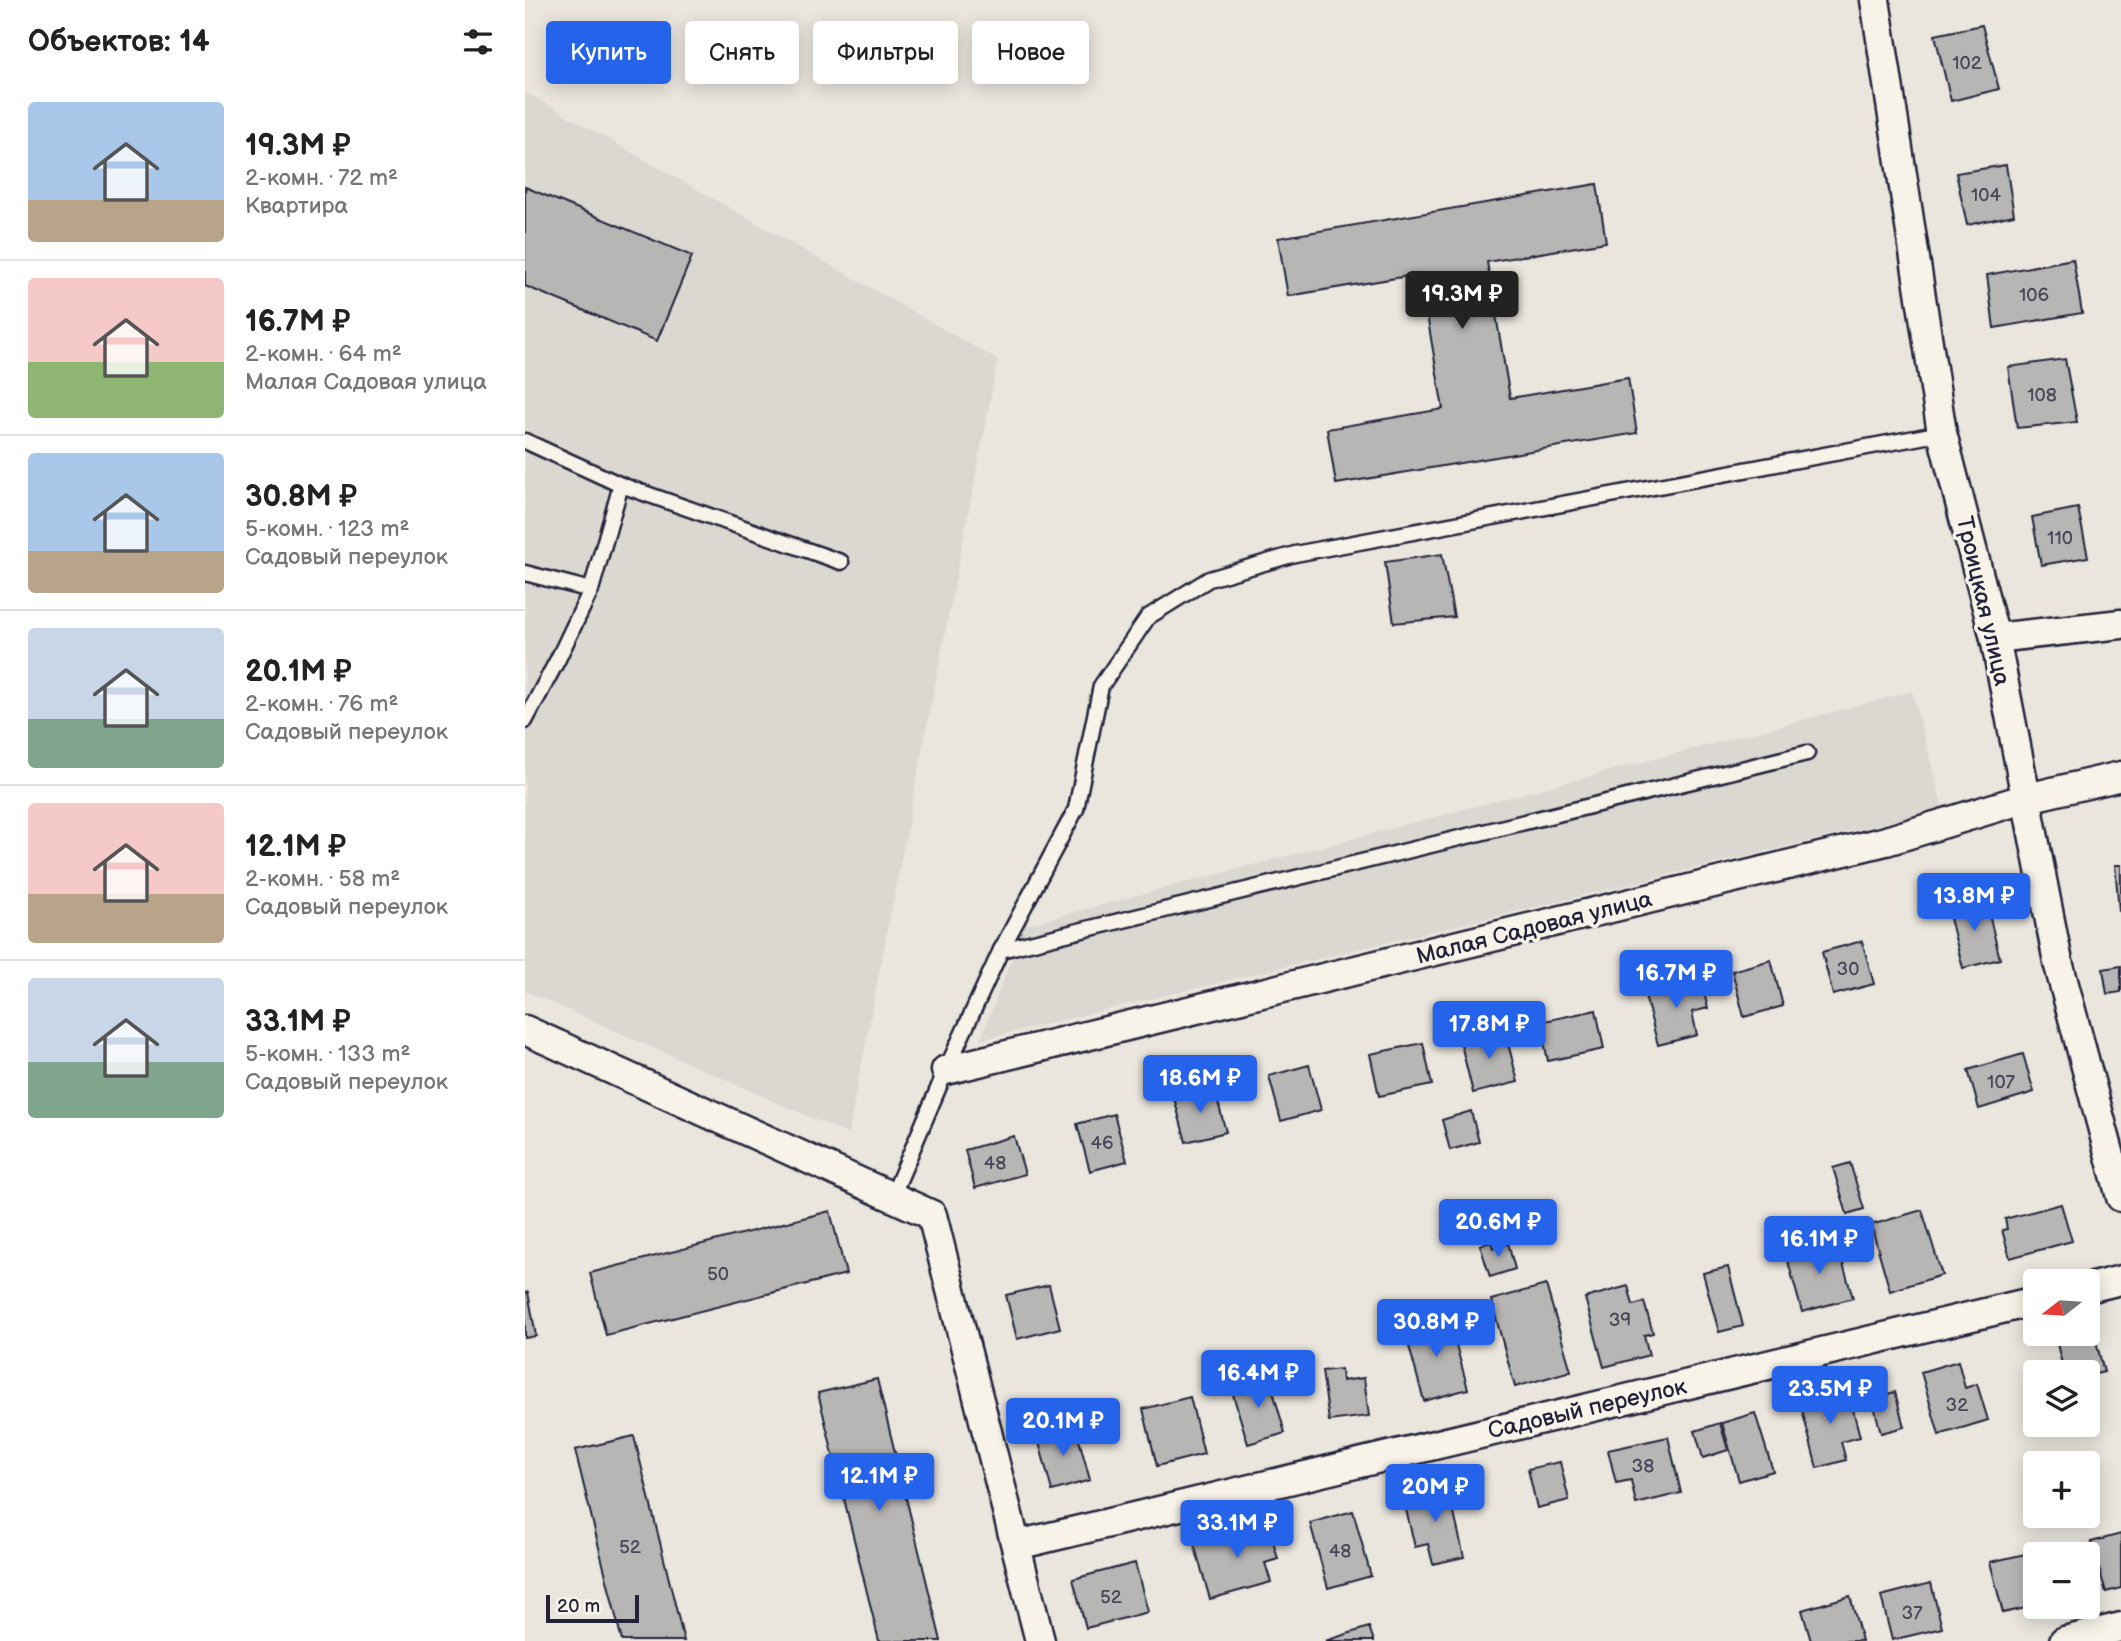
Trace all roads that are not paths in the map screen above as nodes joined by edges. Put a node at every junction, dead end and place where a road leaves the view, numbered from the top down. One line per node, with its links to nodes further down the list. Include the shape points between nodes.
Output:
1 (1875, 0): 2 (street, Троицкая улица)
2 (1942, 433): 9 (street, Троицкая улица); 14 (lane, via 1295,554 1209,579 1148,617 1101,686 1076,809)
3 (525, 441): 4 (lane)
4 (621, 485): 5 (lane); 7 (lane)
5 (841, 562)
6 (525, 573): 7 (lane)
7 (591, 590): 10 (lane)
8 (2121, 624): 9 (street)
9 (1995, 638): 13 (street, Троицкая улица)
10 (525, 721)
11 (1807, 753): 14 (lane)
12 (2121, 776): 13 (street, Малая Садовая улица)
13 (2027, 798): 16 (street, Малая Садовая улица, via 1886,841); 18 (street, Троицкая улица, via 2058,962)
14 (1001, 950): 16 (lane)
15 (525, 1030): 17 (street)
16 (946, 1070): 17 (lane)
17 (892, 1197): 22 (street, via 932,1215)
18 (2121, 1197)
19 (2121, 1280): 20 (street)
20 (2100, 1285)
21 (2023, 1304): 22 (street, Садовый переулок)
22 (1017, 1545): 24 (street)
23 (2121, 1627): 25 (street)
24 (1040, 1641)
25 (2064, 1641)

